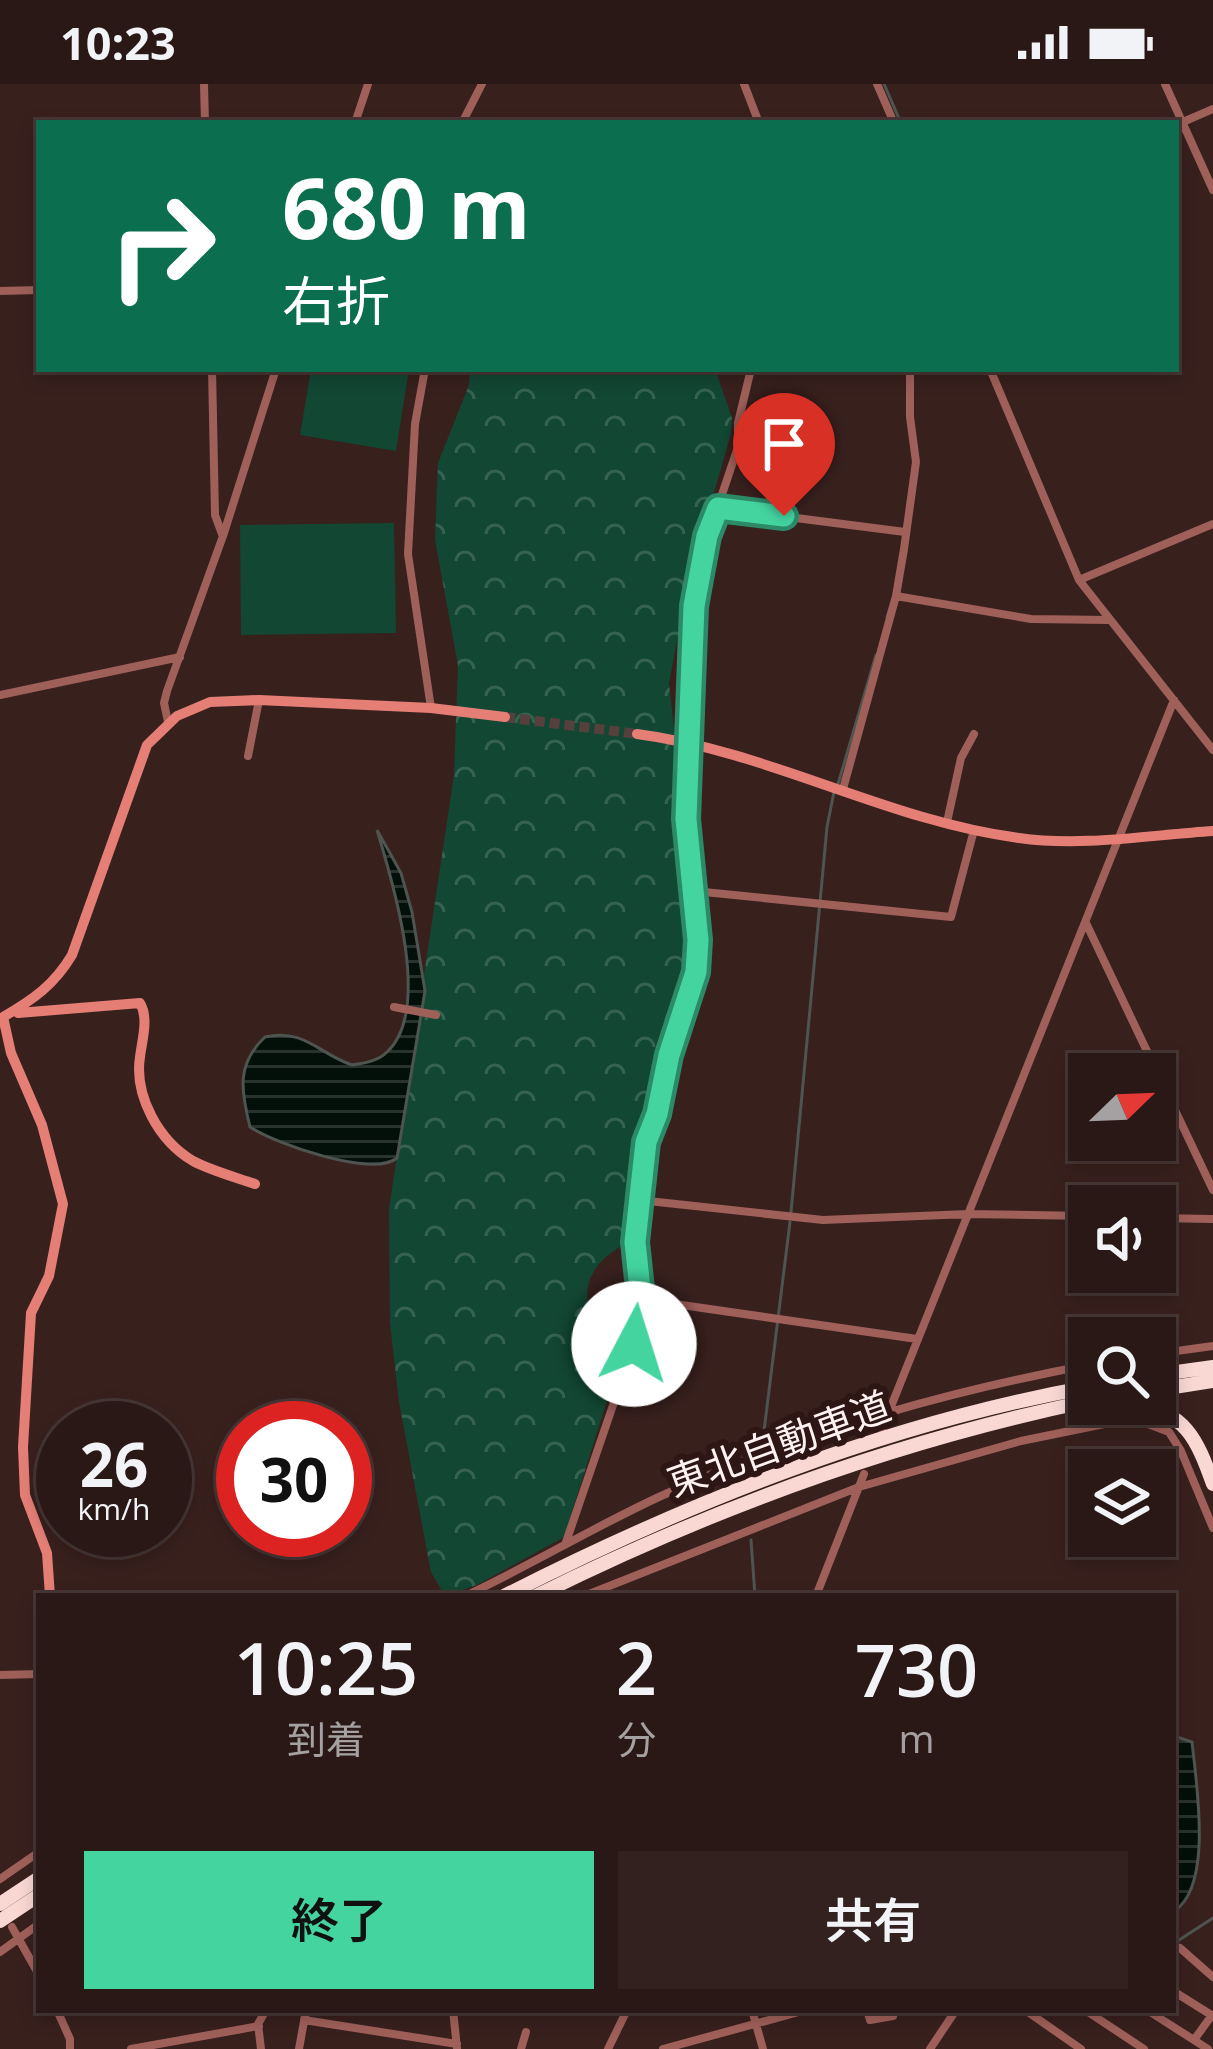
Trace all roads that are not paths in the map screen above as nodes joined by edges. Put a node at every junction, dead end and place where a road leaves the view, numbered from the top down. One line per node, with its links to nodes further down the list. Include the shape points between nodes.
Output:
1 (204, 84): 8 (street)
2 (368, 84): 9 (street)
3 (482, 84): 10 (street)
4 (744, 84): 11 (street)
5 (877, 84): 12 (street)
6 (1165, 84): 13 (street)
7 (1213, 109): 14 (street)
8 (205, 120)
9 (357, 120)
10 (464, 120)
11 (758, 120)
12 (893, 120)
13 (1178, 120)
14 (1179, 123): 15 (street)
15 (1213, 190)
16 (36, 290): 17 (street)
17 (0, 291)
18 (212, 372): 27 (street, via 215,515)
19 (275, 372): 27 (street)
20 (425, 372): 35 (street, via 408,554)
21 (750, 372): 24 (street)
22 (910, 372): 26 (street, via 916,462)
23 (991, 372): 28 (street)
24 (718, 508): 26 (street); 40 (street, via 694,606)
25 (1213, 524): 28 (street)
26 (905, 532): 29 (street)
27 (223, 536): 31 (street)
28 (1079, 580): 30 (street)
29 (896, 596): 30 (street, via 1031,619); 43 (street)
30 (1110, 620): 34 (street)
31 (181, 657): 32 (street); 37 (street, via 164,699)
32 (0, 695)
33 (259, 700): 35 (street); 37 (street, via 210,702); 42 (street)
34 (1174, 700): 41 (street); 47 (street)
35 (431, 708): 36 (street)
36 (505, 717)
37 (168, 722): 52 (street, via 147,745 72,955 39,996)
38 (637, 734): 40 (street)
39 (974, 734): 44 (street)
40 (690, 742): 43 (street); 48 (street, via 686,819)
41 (1213, 750)
42 (248, 755)
43 (843, 789): 44 (street)
44 (947, 822): 45 (street)
45 (974, 830): 47 (street, via 1059,841); 48 (street, via 951,917)
46 (1213, 831): 47 (street)
47 (1117, 837): 49 (street)
48 (694, 891): 55 (street, via 696,972 646,1142)
49 (1086, 923): 54 (street); 56 (street)
50 (394, 1006): 51 (street)
51 (436, 1015)
52 (2, 1017): 53 (street, via 140,1003 140,1085 158,1126 195,1162); 79 (street, via 63,1204 49,1276 32,1313 22,1463)
53 (255, 1184)
54 (1213, 1190)
55 (639, 1200): 56 (street, via 796,1219); 60 (street)
56 (968, 1214): 57 (street); 61 (street)
57 (1068, 1216)
58 (1176, 1218): 59 (street)
59 (1213, 1219)
60 (640, 1300): 61 (street); 78 (street, via 634,1344)
61 (917, 1339): 71 (street)
62 (1213, 1346): 63 (street)
63 (1176, 1351)
64 (1213, 1367): 66 (highway)
65 (1068, 1369): 71 (street)
66 (1176, 1372)
67 (1213, 1381): 68 (highway)
68 (1176, 1387)
69 (1068, 1392): 81 (highway, 東北自動車道, via 799,1466)
70 (1068, 1406): 82 (highway, 東北自動車道, via 819,1475)
71 (889, 1413): 73 (street); 78 (street, via 760,1456)
72 (1176, 1418): 76 (highway, via 1196,1442)
73 (882, 1429)
74 (864, 1474): 75 (street)
75 (859, 1486): 76 (street, via 1078,1428 1140,1420 1169,1432); 83 (street); 84 (street)
76 (1205, 1487): 77 (street)
77 (1213, 1528)
78 (565, 1545): 80 (street)
79 (50, 1593)
80 (471, 1593)
81 (510, 1593)
82 (543, 1593)
83 (592, 1593)
84 (817, 1593)
85 (36, 1674): 86 (street)
86 (0, 1675)
87 (36, 1854): 88 (street)
88 (0, 1879)
89 (36, 1880): 91 (highway)
90 (36, 1898): 92 (highway)
91 (0, 1904)
92 (6, 1924): 94 (street)
93 (36, 1926): 94 (street)
94 (19, 1939): 96 (street); 97 (street)
95 (1180, 1948): 98 (street)
96 (0, 1952)
97 (36, 1966)
98 (1213, 1976)
99 (1176, 1992): 112 (street)
100 (58, 2013): 119 (street)
101 (265, 2013): 115 (street)
102 (453, 2013): 118 (street)
103 (626, 2013): 124 (street)
104 (753, 2013): 114 (street)
105 (793, 2013): 114 (street)
106 (869, 2013): 113 (street, via 875,2022)
107 (954, 2013): 127 (street)
108 (1029, 2013): 128 (street)
109 (1090, 2013): 129 (street)
110 (1152, 2013): 117 (street)
111 (305, 2015): 118 (street); 122 (street)
112 (1212, 2015): 117 (street)
113 (893, 2016)
114 (757, 2025): 125 (street); 126 (street)
115 (259, 2026): 120 (street); 121 (street)
116 (526, 2032): 123 (street)
117 (1194, 2040): 130 (street)
118 (457, 2047)
119 (70, 2049)
120 (131, 2049)
121 (261, 2049)
122 (299, 2049)
123 (521, 2049)
124 (608, 2049)
125 (663, 2049)
126 (763, 2049)
127 (930, 2049)
128 (1081, 2049)
129 (1144, 2049)
130 (1208, 2049)

